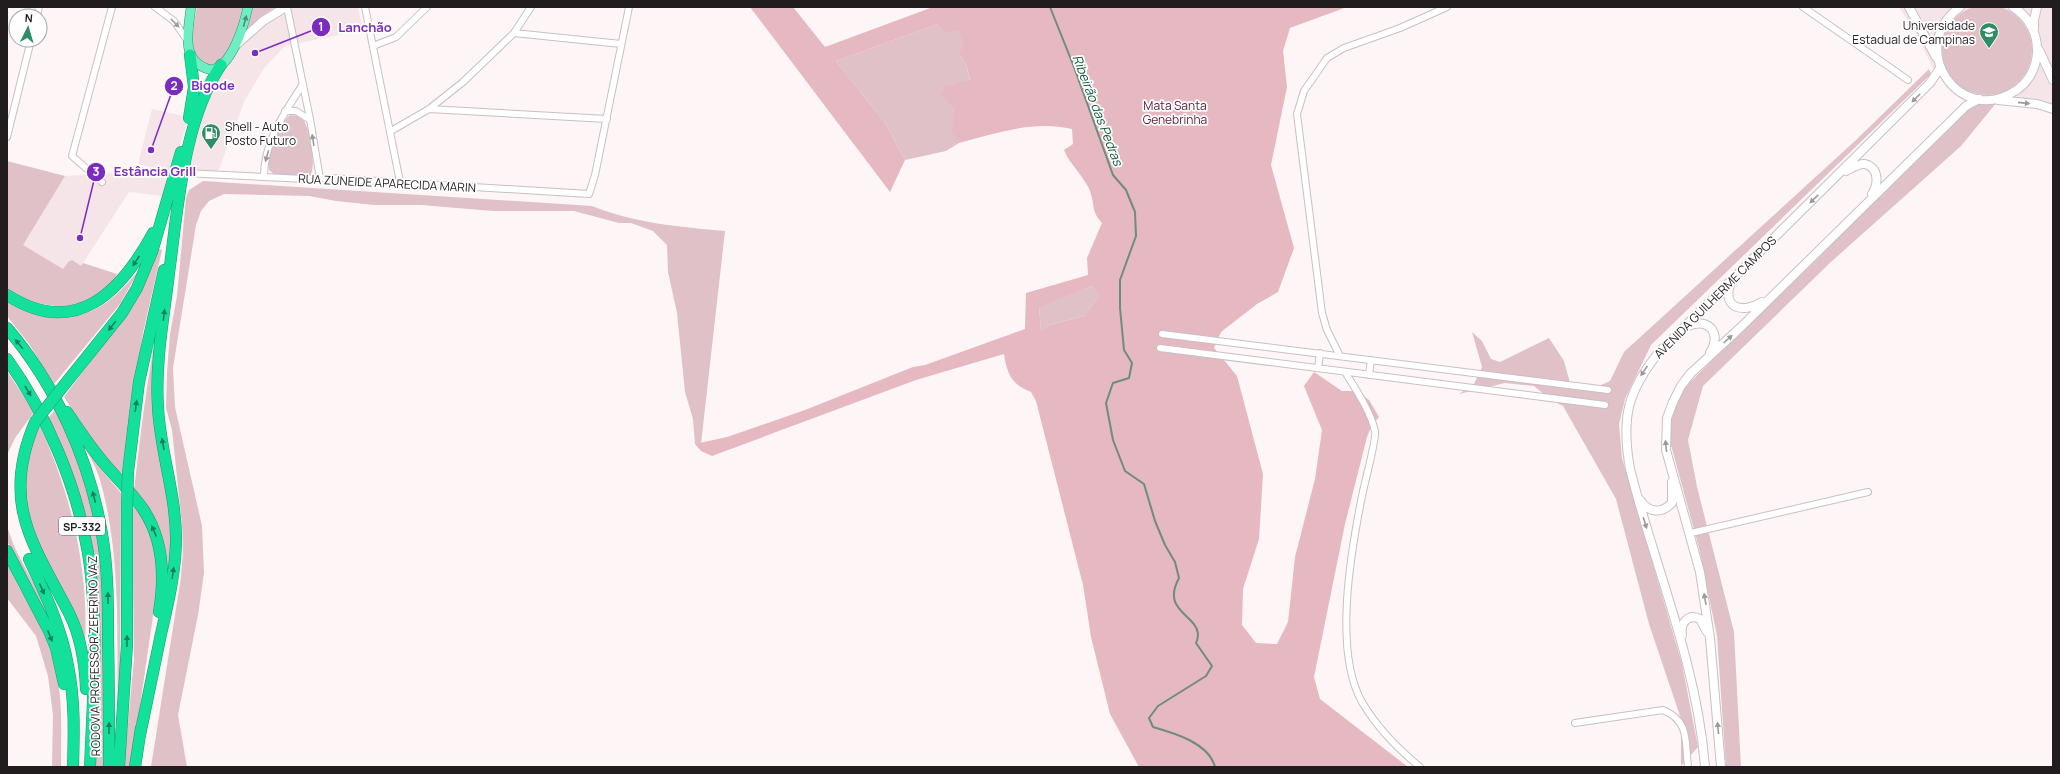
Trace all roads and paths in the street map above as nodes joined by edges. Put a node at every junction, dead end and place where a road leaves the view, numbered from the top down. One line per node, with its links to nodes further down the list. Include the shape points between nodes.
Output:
1 (112, 7): 41 (street, via 72,156)
2 (156, 7): 23 (street, one-way to 23, via 180,28)
3 (191, 7): 23 (main road)
4 (248, 7): 21 (main road, one-way to 4, via 244,26)
5 (287, 7): 21 (main road, via 263,21); 28 (street)
6 (365, 7): 19 (street)
7 (427, 7): 19 (street, via 396,37)
8 (531, 7): 16 (street)
9 (629, 7): 18 (street)
10 (1447, 7): 55 (street, via 1400,28 1344,48 1327,58 1304,91 1297,114 1322,313)
11 (1803, 7): 26 (street)
12 (1909, 7): 25 (main road)
13 (1960, 7): 25 (main road, via 1944,24 1938,36 1936,49)
14 (2013, 7): 17 (main road, via 2028,20)
15 (2037, 7): 17 (main road)
16 (514, 33): 18 (street); 31 (street, via 463,82)
17 (2035, 33): 20 (main road)
18 (621, 44): 34 (street)
19 (372, 46): 36 (street)
20 (2038, 46): 27 (main road); 30 (main road, via 2034,68 2021,87 2008,96)
21 (234, 47): 24 (main road)
22 (29, 48): 37 (street)
23 (190, 50): 24 (main road, via 196,64 204,68 212,70); 46 (highway, via 192,102 172,188)
24 (221, 65): 38 (highway, via 201,102)
25 (1939, 65): 29 (main road, via 1952,86 1965,95); 43 (main road, AVENIDA GUILHERME CAMPOS, one-way to 43, via 1930,83)
26 (1908, 80)
27 (2053, 80)
28 (303, 84): 33 (street); 35 (street)
29 (1979, 99): 30 (main road); 45 (main road, via 1966,106)
30 (1993, 100): 32 (main road, one-way to 32, via 2037,104)
31 (429, 109): 34 (street); 36 (street)
32 (2053, 110)
33 (285, 112): 35 (street, via 296,111); 39 (street, one-way to 39, via 274,132 265,161)
34 (607, 119): 42 (street, RUA ZUNEIDE APARECIDA MARIN, via 589,194)
35 (310, 120): 40 (street, one-way to 35)
36 (391, 131): 42 (street)
37 (7, 137)
38 (184, 173): 39 (street, RUA ZUNEIDE APARECIDA MARIN); 44 (highway)
39 (264, 176): 40 (street, RUA ZUNEIDE APARECIDA MARIN)
40 (320, 179): 42 (street, RUA ZUNEIDE APARECIDA MARIN)
41 (102, 182)
42 (400, 182)
43 (1831, 182): 45 (main road, via 1850,169 1865,164 1872,168 1877,182); 47 (main road, AVENIDA GUILHERME CAMPOS, one-way to 47)
44 (179, 202): 76 (highway, one-way to 44, via 175,561 176,521 160,431 158,384); 80 (highway, one-way to 44, bridge, via 127,652 128,472 141,376)
45 (1868, 202): 48 (main road)
46 (162, 215): 49 (highway, one-way to 49, via 130,270 120,283 96,303 64,312 50,311 24,304); 66 (highway, one-way to 66, bridge, via 152,252 130,302 24,438 16,453)
47 (1742, 269): 48 (main road, via 1732,280 1728,293 1732,304 1738,309 1755,306); 51 (main road, AVENIDA GUILHERME CAMPOS)
48 (1784, 284): 56 (main road, one-way to 48)
49 (7, 295)
50 (7, 328): 61 (highway, RODOVIA PROFESSOR ZEFERINO VAZ / SP-332, one-way to 50)
51 (1679, 331): 56 (main road, via 1694,323 1709,326 1715,332 1716,340); 67 (main road, AVENIDA GUILHERME CAMPOS, one-way to 67, via 1646,369 1632,394 1628,408 1625,443)
52 (1162, 334): 54 (street)
53 (1160, 348): 59 (street)
54 (1320, 353): 55 (street); 59 (street)
55 (1340, 356): 58 (street)
56 (1707, 358): 65 (main road, one-way to 56, via 1665,438 1671,407 1681,386)
57 (7, 359): 78 (highway, RODOVIA PROFESSOR ZEFERINO VAZ / SP-332, one-way to 78, via 47,426 78,510 88,553 93,603)
58 (1371, 360): 62 (street); 63 (street)
59 (1318, 368): 60 (street)
60 (1345, 372): 62 (street); 82 (street, via 1367,408 1376,432 1355,530 1350,576 1346,641 1352,674 1361,701 1375,722 1407,757)
61 (42, 375): 76 (highway, one-way to 61, via 161,598 162,562 159,543 143,509 99,457); 79 (highway, RODOVIA PROFESSOR ZEFERINO VAZ / SP-332, one-way to 61, via 108,577 102,535 93,491 82,460)
62 (1369, 375): 64 (street)
63 (1608, 390)
64 (1605, 405)
65 (1671, 470): 67 (main road, via 1672,503 1668,508 1660,511 1650,510 1645,507); 70 (main road)
66 (10, 481)
67 (1636, 492): 73 (main road, AVENIDA GUILHERME CAMPOS, one-way to 73)
68 (1868, 492): 70 (street)
69 (13, 519): 78 (highway, via 30,552 63,603 78,634 86,687)
70 (1690, 533): 74 (main road, one-way to 70, via 1700,572)
71 (22, 548): 77 (highway, one-way to 77, via 49,603 68,665 73,712)
72 (7, 551): 77 (highway, one-way to 77, via 46,625 60,664 66,693)
73 (1684, 646): 74 (main road, via 1683,624 1692,617 1700,619 1706,627); 84 (main road, AVENIDA GUILHERME CAMPOS, via 1698,708)
74 (1711, 650): 85 (main road, one-way to 74)
75 (1575, 723): 83 (street, via 1663,710 1674,715 1683,725)
76 (140, 735): 81 (highway)
77 (71, 767)
78 (88, 767)
79 (109, 767)
80 (119, 767)
81 (135, 767)
82 (1420, 767)
83 (1688, 767)
84 (1705, 767)
85 (1721, 767)

